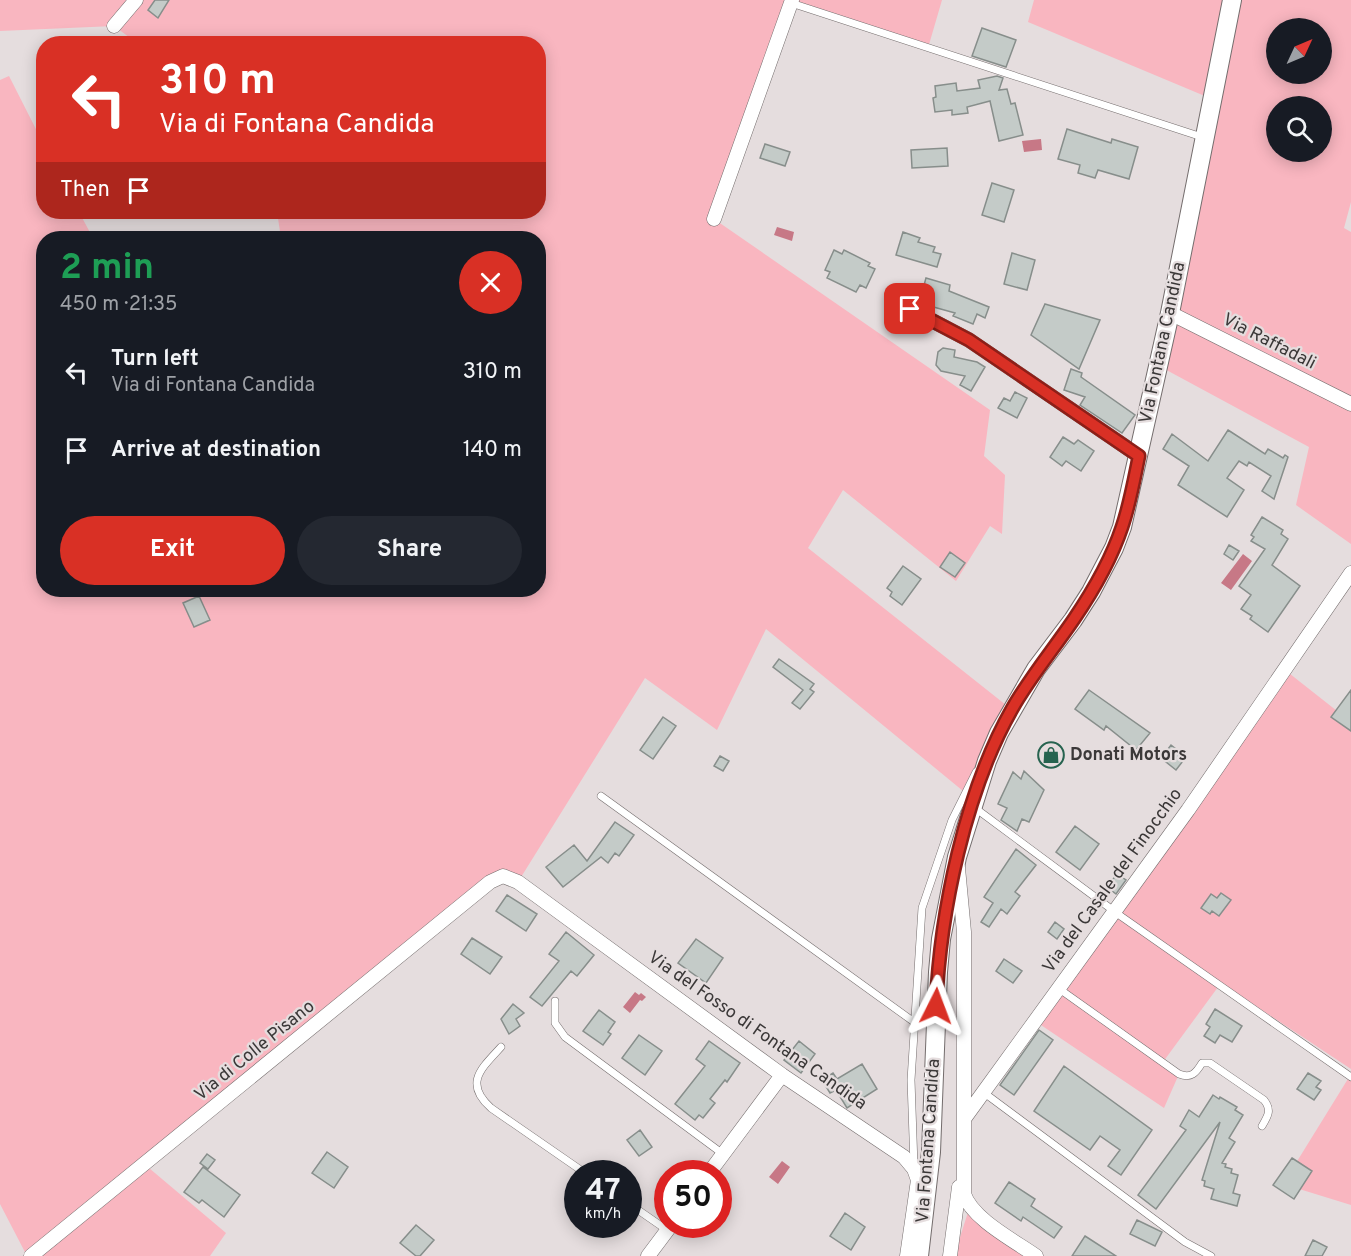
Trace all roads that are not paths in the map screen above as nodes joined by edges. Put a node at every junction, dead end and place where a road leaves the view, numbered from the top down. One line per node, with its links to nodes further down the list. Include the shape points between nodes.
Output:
1 (136, 0): 4 (street)
2 (1232, 0): 5 (main road, Via Fontana Candida)
3 (791, 2): 5 (lane); 6 (street)
4 (114, 26)
5 (1205, 138): 8 (main road, Via Fontana Candida)
6 (714, 219)
7 (910, 309): 10 (street, via 969,340)
8 (1170, 313): 9 (street, Via Raffadali); 10 (main road, Via Fontana Candida)
9 (1351, 404)
10 (1139, 456): 12 (main road, Via Fontana Candida, via 1122,527 1103,570 1073,620 1026,684)
11 (1351, 573): 17 (street, Via del Casale del Finocchio)
12 (990, 753): 14 (main road, Via Fontana Candida); 20 (lane, via 956,809 923,904)
13 (601, 796): 20 (lane)
14 (972, 806): 15 (main road, Via Fontana Candida); 17 (lane)
15 (957, 857): 25 (street, via 964,932); 36 (main road, Via Fontana Candida, via 941,939 930,1162)
16 (503, 876): 22 (street, Via del Fosso di Fontana Candida, via 518,882); 33 (street, Via di Colle Pisano, via 490,882)
17 (1114, 911): 18 (street, Via del Casale del Finocchio); 23 (lane)
18 (1058, 988): 24 (street, Via del Casale del Finocchio); 26 (lane, via 1179,1074 1189,1077 1202,1064 1210,1063 1264,1100 1269,1115)
19 (555, 1001): 27 (lane, via 555,1023 565,1037)
20 (914, 1022): 31 (lane, via 910,1095)
21 (501, 1047): 29 (lane, via 477,1079 482,1099)
22 (782, 1075): 27 (street); 31 (street, Via del Fosso di Fontana Candida, via 891,1146)
23 (1351, 1077)
24 (983, 1092): 25 (street, Via del Casale del Finocchio); 39 (lane, via 1185,1242)
25 (964, 1119): 28 (street)
26 (1262, 1126)
27 (723, 1154): 30 (street)
28 (963, 1158): 37 (street); 38 (street, via 964,1194 970,1206)
29 (566, 1160)
30 (719, 1160)
31 (914, 1169): 35 (street, via 918,1190)
32 (662, 1238): 34 (street)
33 (31, 1256)
34 (648, 1256)
35 (907, 1256)
36 (919, 1256)
37 (950, 1256)
38 (1036, 1256)
39 (1211, 1256)

